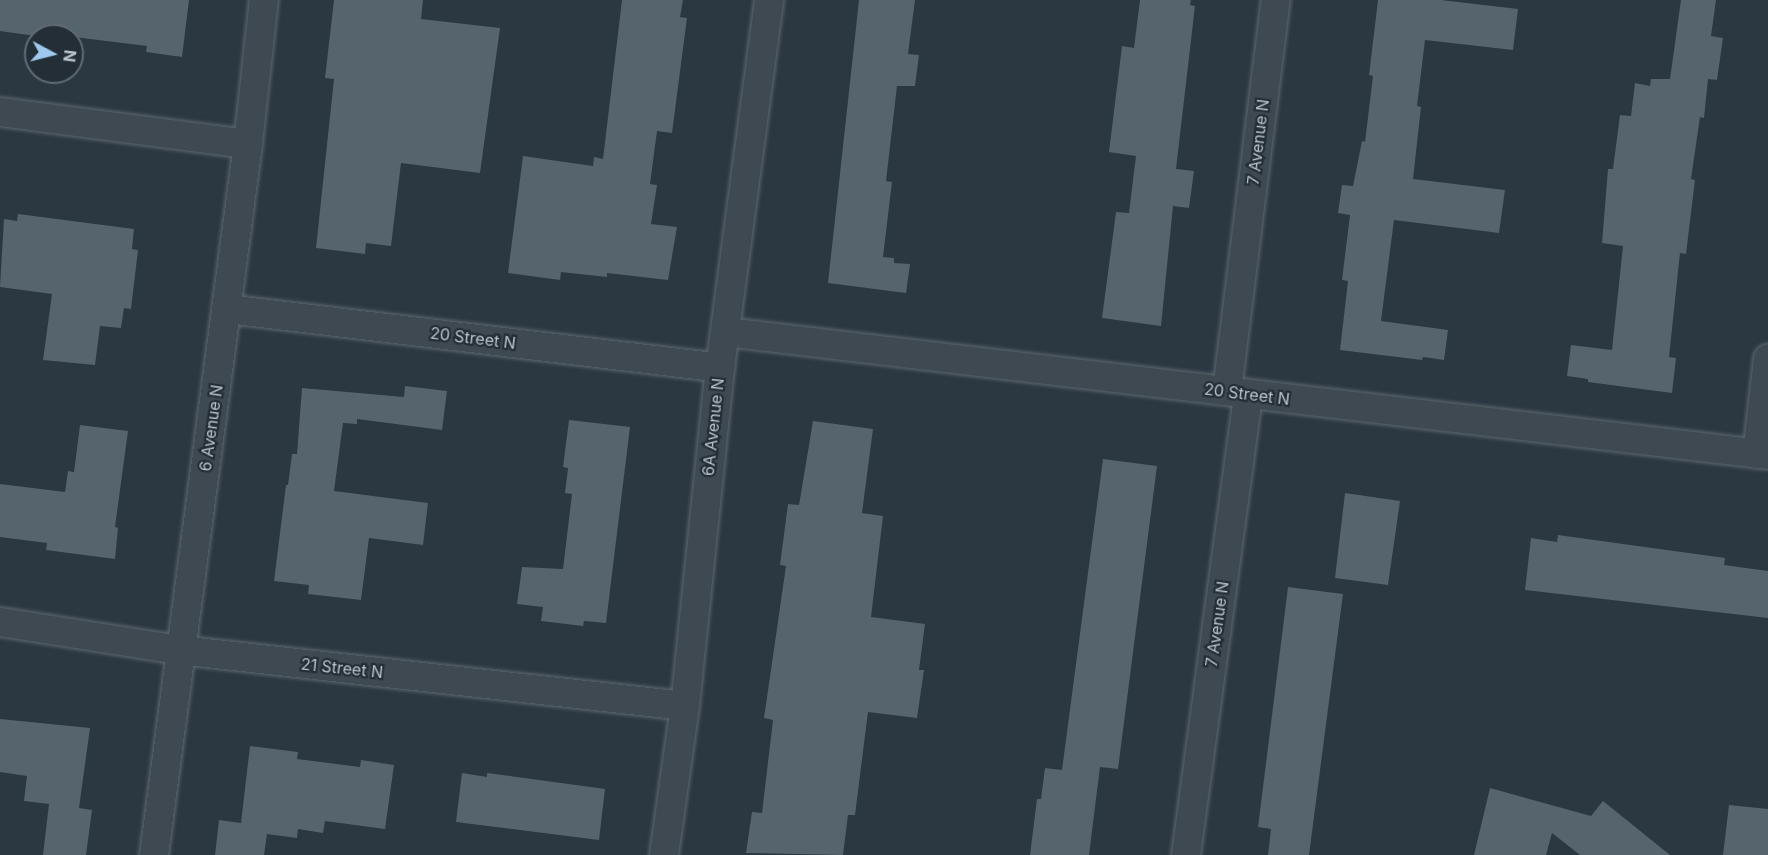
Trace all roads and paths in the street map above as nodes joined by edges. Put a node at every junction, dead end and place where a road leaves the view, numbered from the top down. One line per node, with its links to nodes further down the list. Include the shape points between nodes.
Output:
1 (264, 0): 5 (street, 6 Avenue N)
2 (769, 0): 7 (street, 6A Avenue N)
3 (1276, 0): 10 (street, 7 Avenue N)
4 (0, 112): 5 (street)
5 (248, 144): 6 (street, 6 Avenue N)
6 (227, 309): 9 (street, 20 Street N); 13 (street, 6 Avenue N)
7 (726, 332): 9 (street, 6A Avenue N); 10 (street, 20 Street N)
8 (1768, 359): 11 (street)
9 (720, 368): 14 (street, 6A Avenue N)
10 (1237, 392): 11 (street, 20 Street N); 17 (street, 7 Avenue N)
11 (1762, 454)
12 (0, 622): 13 (street, 21 Street N)
13 (179, 650): 14 (street, 21 Street N); 15 (street, 6 Avenue N)
14 (685, 706): 16 (street, 6A Avenue N)
15 (154, 855)
16 (664, 855)
17 (1186, 855)

